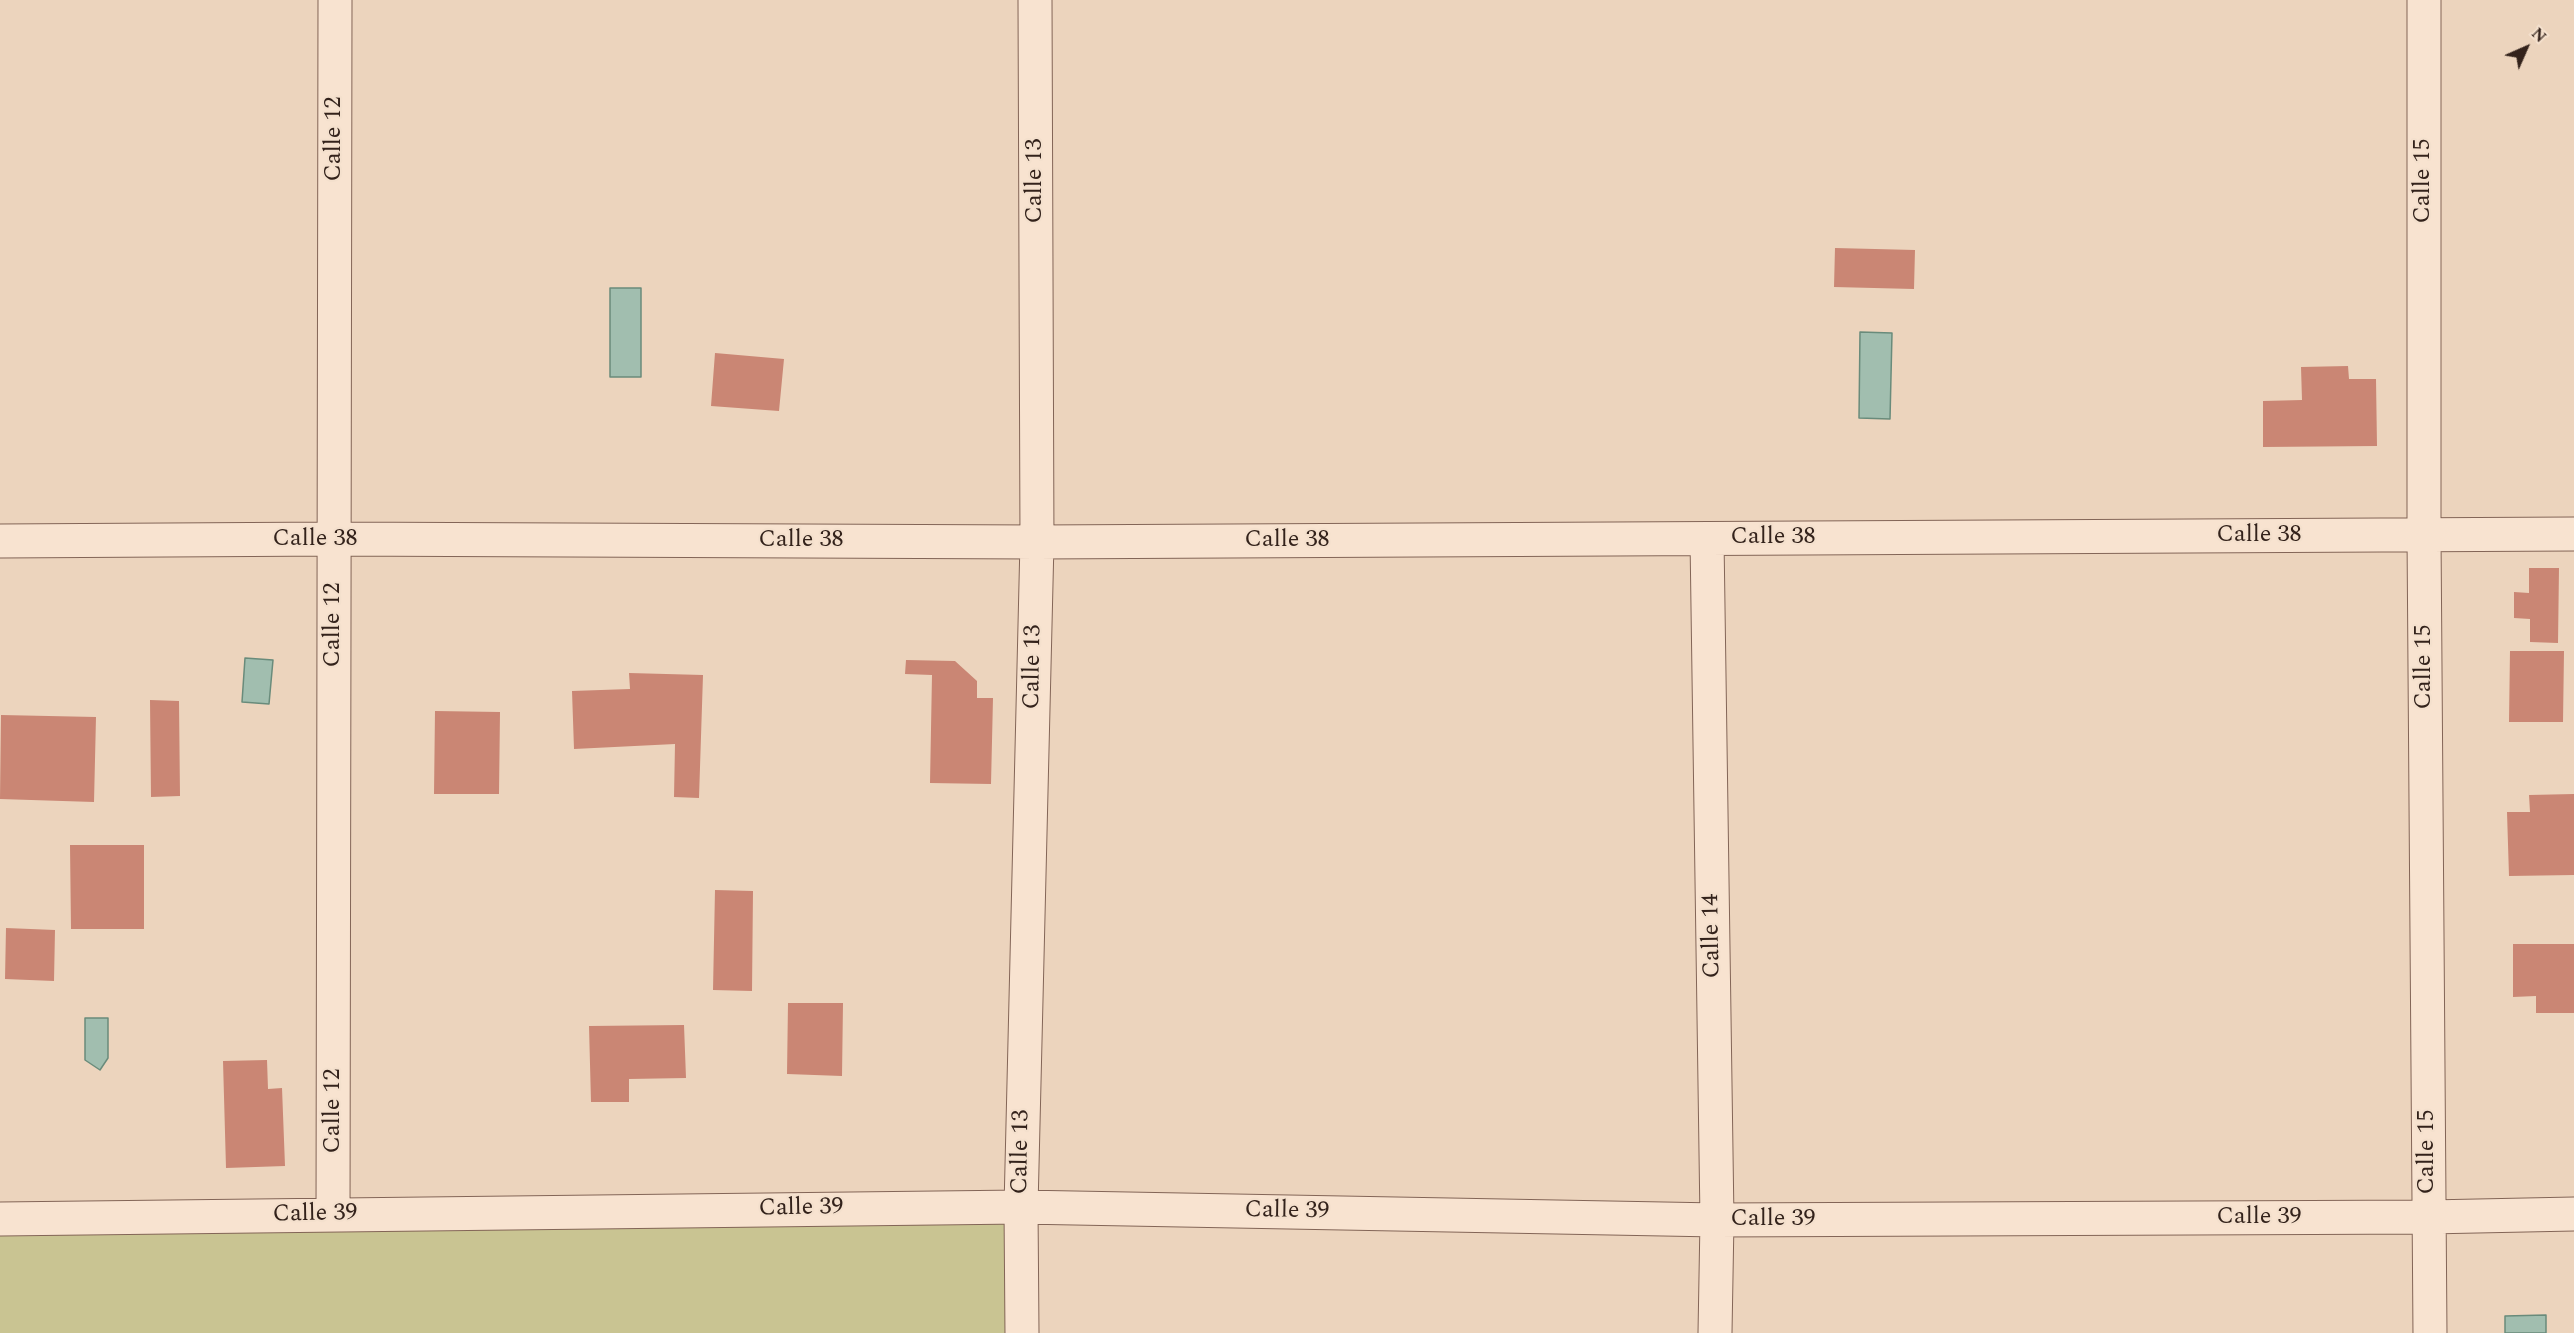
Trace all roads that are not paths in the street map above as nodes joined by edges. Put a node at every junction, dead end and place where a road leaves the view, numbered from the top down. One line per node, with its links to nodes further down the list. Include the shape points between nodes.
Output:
1 (335, 0): 6 (street, Calle 12)
2 (1035, 0): 9 (street, Calle 13)
3 (2424, 0): 5 (street, Calle 15)
4 (2574, 534): 5 (street, Calle 38)
5 (2424, 535): 7 (street, Calle 38); 13 (street, Calle 15)
6 (334, 539): 8 (street, Calle 38); 9 (street, Calle 38); 12 (street, Calle 12)
7 (1707, 539): 9 (street, Calle 38); 15 (street, Calle 14)
8 (0, 541)
9 (1037, 542): 10 (street, Calle 13)
10 (1021, 1207): 12 (street, Calle 39); 15 (street, Calle 39); 16 (street, Calle 13)
11 (2574, 1214): 13 (street, Calle 39)
12 (333, 1215): 14 (street, Calle 39)
13 (2429, 1217): 15 (street, Calle 39); 18 (street, Calle 15)
14 (0, 1219)
15 (1717, 1220): 17 (street, Calle 14)
16 (1022, 1333)
17 (1714, 1333)
18 (2430, 1333)

